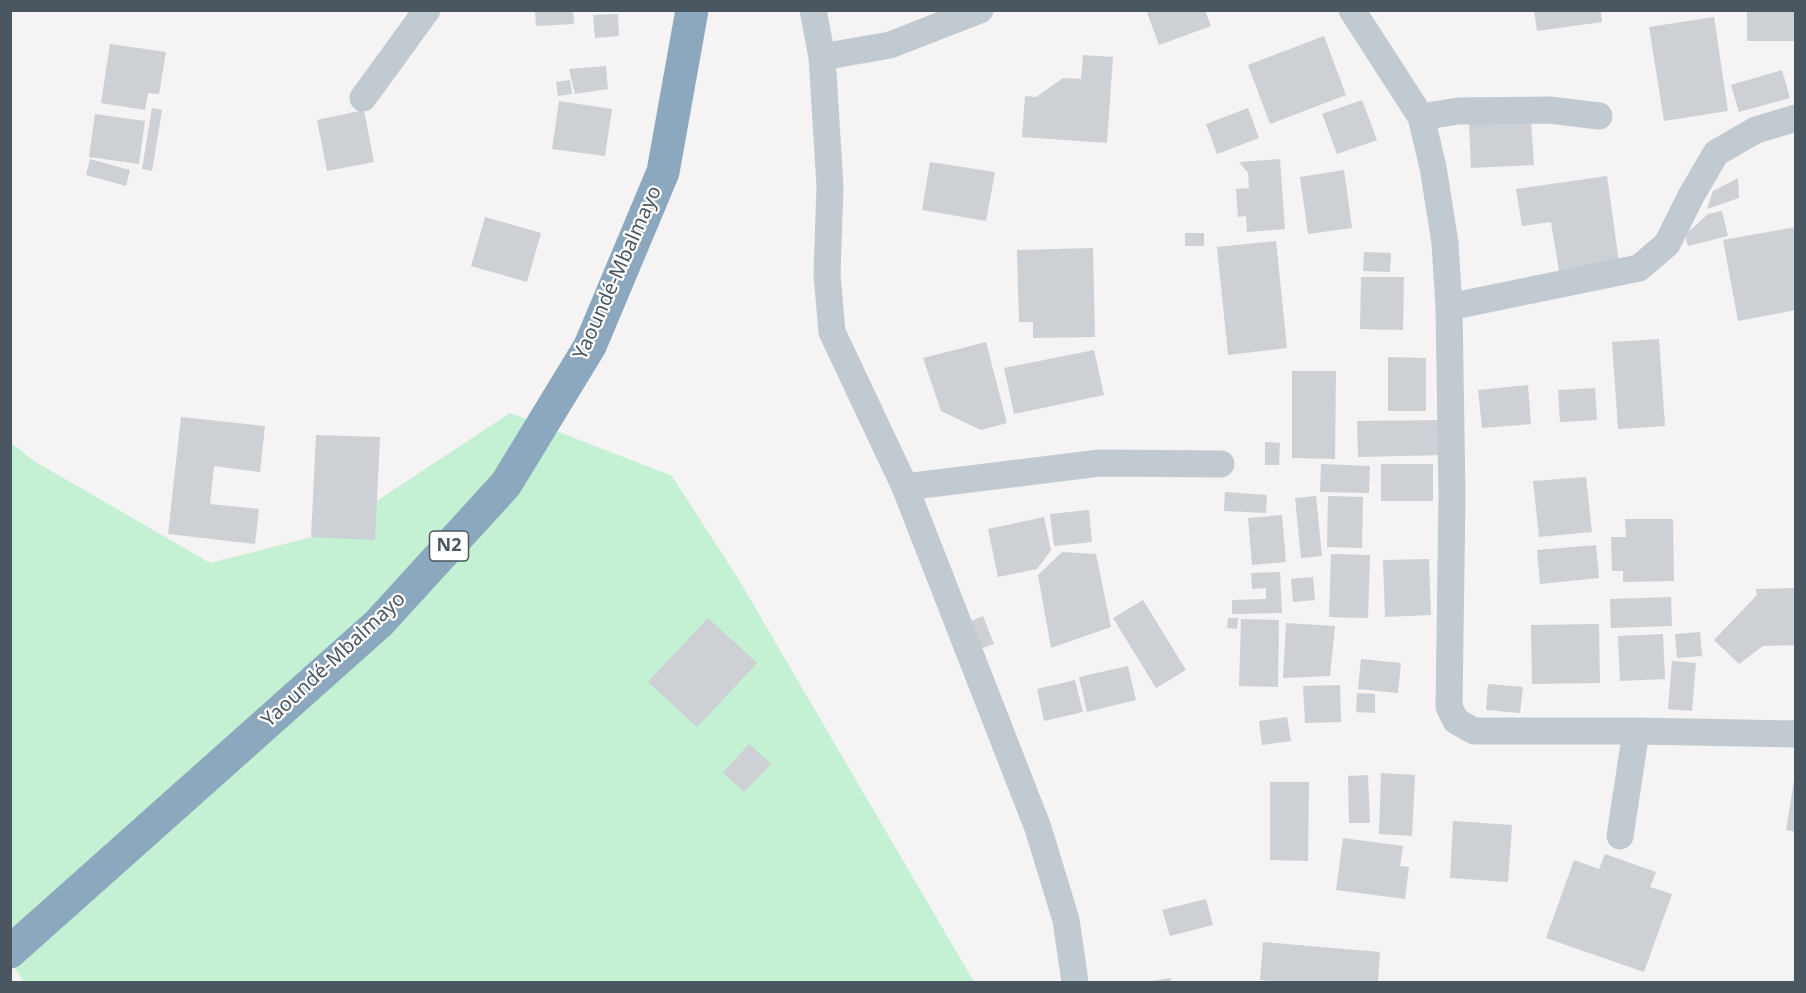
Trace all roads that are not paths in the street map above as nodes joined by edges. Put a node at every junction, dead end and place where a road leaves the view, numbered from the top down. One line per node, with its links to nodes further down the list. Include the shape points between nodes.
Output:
1 (427, 10): 7 (street)
2 (692, 10): 17 (highway, Yaoundé-Mbalmayo / N2, via 663,172 590,346 506,484 379,623)
3 (813, 10): 6 (street)
4 (980, 10): 6 (street, via 890,45)
5 (1352, 10): 9 (street)
6 (822, 57): 13 (street, via 830,186 827,275 832,332)
7 (363, 98)
8 (1599, 116): 9 (street, via 1550,110 1458,111)
9 (1421, 117): 11 (street, via 1445,243)
10 (1796, 118): 11 (street, via 1756,130 1716,153 1667,244 1639,268)
11 (1449, 307): 14 (street, via 1449,707 1456,721 1474,731)
12 (1221, 464): 13 (street, via 1100,463)
13 (905, 487): 18 (street, via 1038,828 1066,920)
14 (1636, 731): 15 (street); 16 (street)
15 (1796, 734)
16 (1620, 836)
17 (10, 952)
18 (1076, 982)

